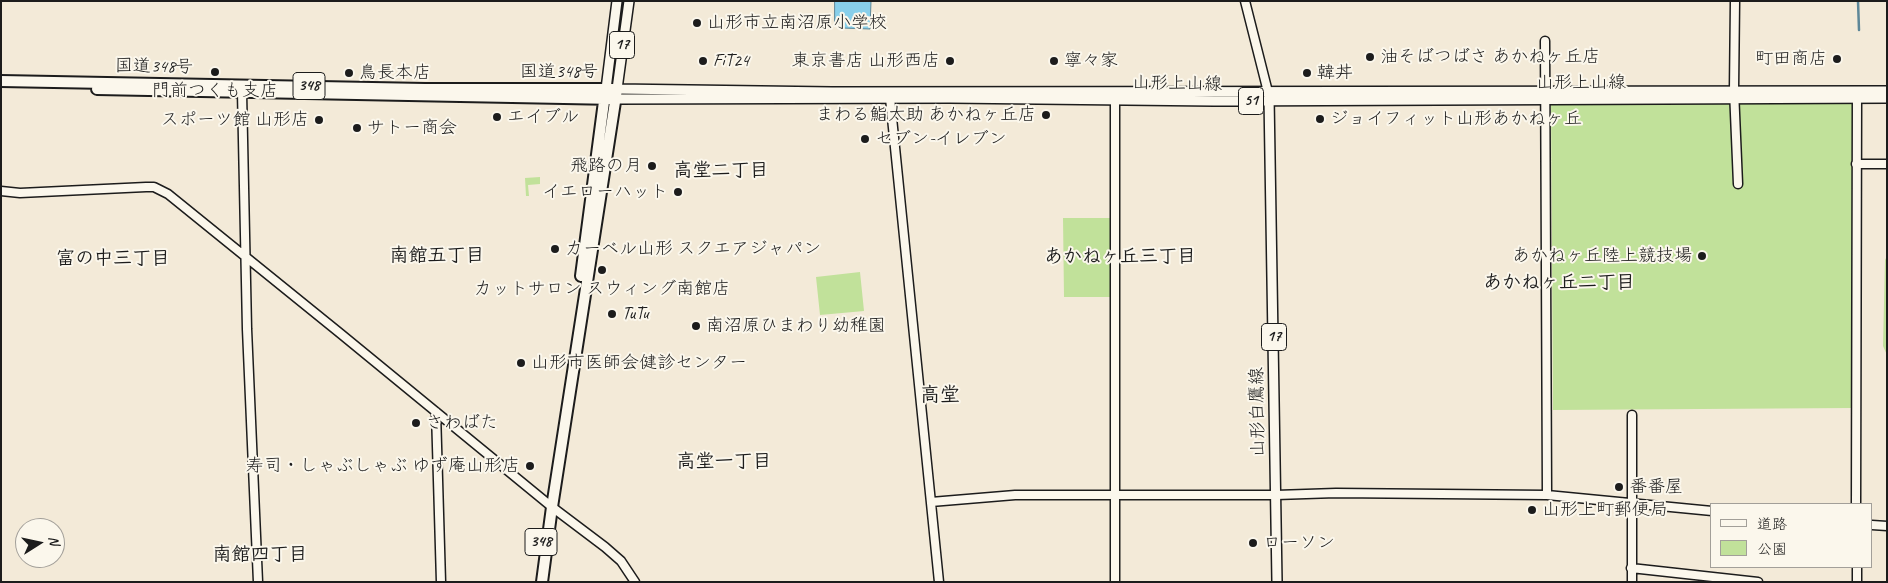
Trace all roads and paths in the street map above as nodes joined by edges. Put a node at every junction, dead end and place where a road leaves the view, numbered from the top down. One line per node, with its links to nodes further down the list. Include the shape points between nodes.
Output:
1 (617, 1): 8 (main road, 17)
2 (628, 1): 11 (main road, 17)
3 (1245, 1): 15 (street)
4 (1735, 1): 12 (street)
5 (1545, 41): 14 (street)
6 (1, 81): 8 (highway, 国道348号 / 348, via 425,89)
7 (1, 87): 10 (highway, 国道348号 / 348)
8 (606, 88): 11 (highway, 国道348号 / 348); 19 (highway, 348)
9 (1887, 91): 13 (main road, 山形上山線 / 51)
10 (242, 92): 19 (highway, 国道348号 / 348); 24 (street)
11 (617, 94): 15 (main road, 山形上山線 / 51, via 832,92); 16 (main road, 山形上山線 / 51); 19 (highway, 348); 33 (highway, 国道348号 / 348)
12 (1734, 94): 13 (main road, 山形上山線 / 51); 14 (main road, 山形上山線 / 51); 22 (street)
13 (1857, 94): 17 (main road, 山形上山線 / 51); 20 (street)
14 (1546, 95): 15 (main road, 山形上山線 / 51); 27 (street)
15 (1269, 96): 18 (main road, 山形上山線 / 51); 29 (main road, 山形白鷹線 / 17)
16 (890, 98): 18 (main road, 山形上山線 / 51); 30 (street)
17 (1887, 98)
18 (1115, 99): 28 (street)
19 (604, 100): 33 (highway, 国道348号 / 348)
20 (1856, 164): 21 (street); 32 (street)
21 (1887, 164)
22 (1738, 184)
23 (1, 191): 24 (street, via 154,187 180,203)
24 (245, 256): 25 (street); 39 (street)
25 (436, 412): 33 (street); 40 (street)
26 (1632, 415): 31 (street)
27 (1548, 495): 29 (street, via 1336,493); 31 (street)
28 (1116, 496): 29 (street); 30 (street, via 1015,495); 45 (street)
29 (1276, 496): 46 (main road, 山形白鷹線 / 17)
30 (931, 502): 44 (street)
31 (1632, 503): 34 (street); 37 (street)
32 (1856, 503)
33 (549, 504): 41 (highway, 国道348号 / 348); 42 (highway, 国道348号 / 348); 43 (street, via 605,547)
34 (1710, 511)
35 (1873, 526): 36 (street)
36 (1887, 526)
37 (1631, 568): 47 (street); 48 (street)
38 (1857, 568): 49 (street)
39 (258, 582)
40 (441, 582)
41 (536, 582)
42 (542, 582)
43 (635, 582)
44 (940, 582)
45 (1115, 582)
46 (1277, 582)
47 (1632, 582)
48 (1758, 582)
49 (1857, 582)

